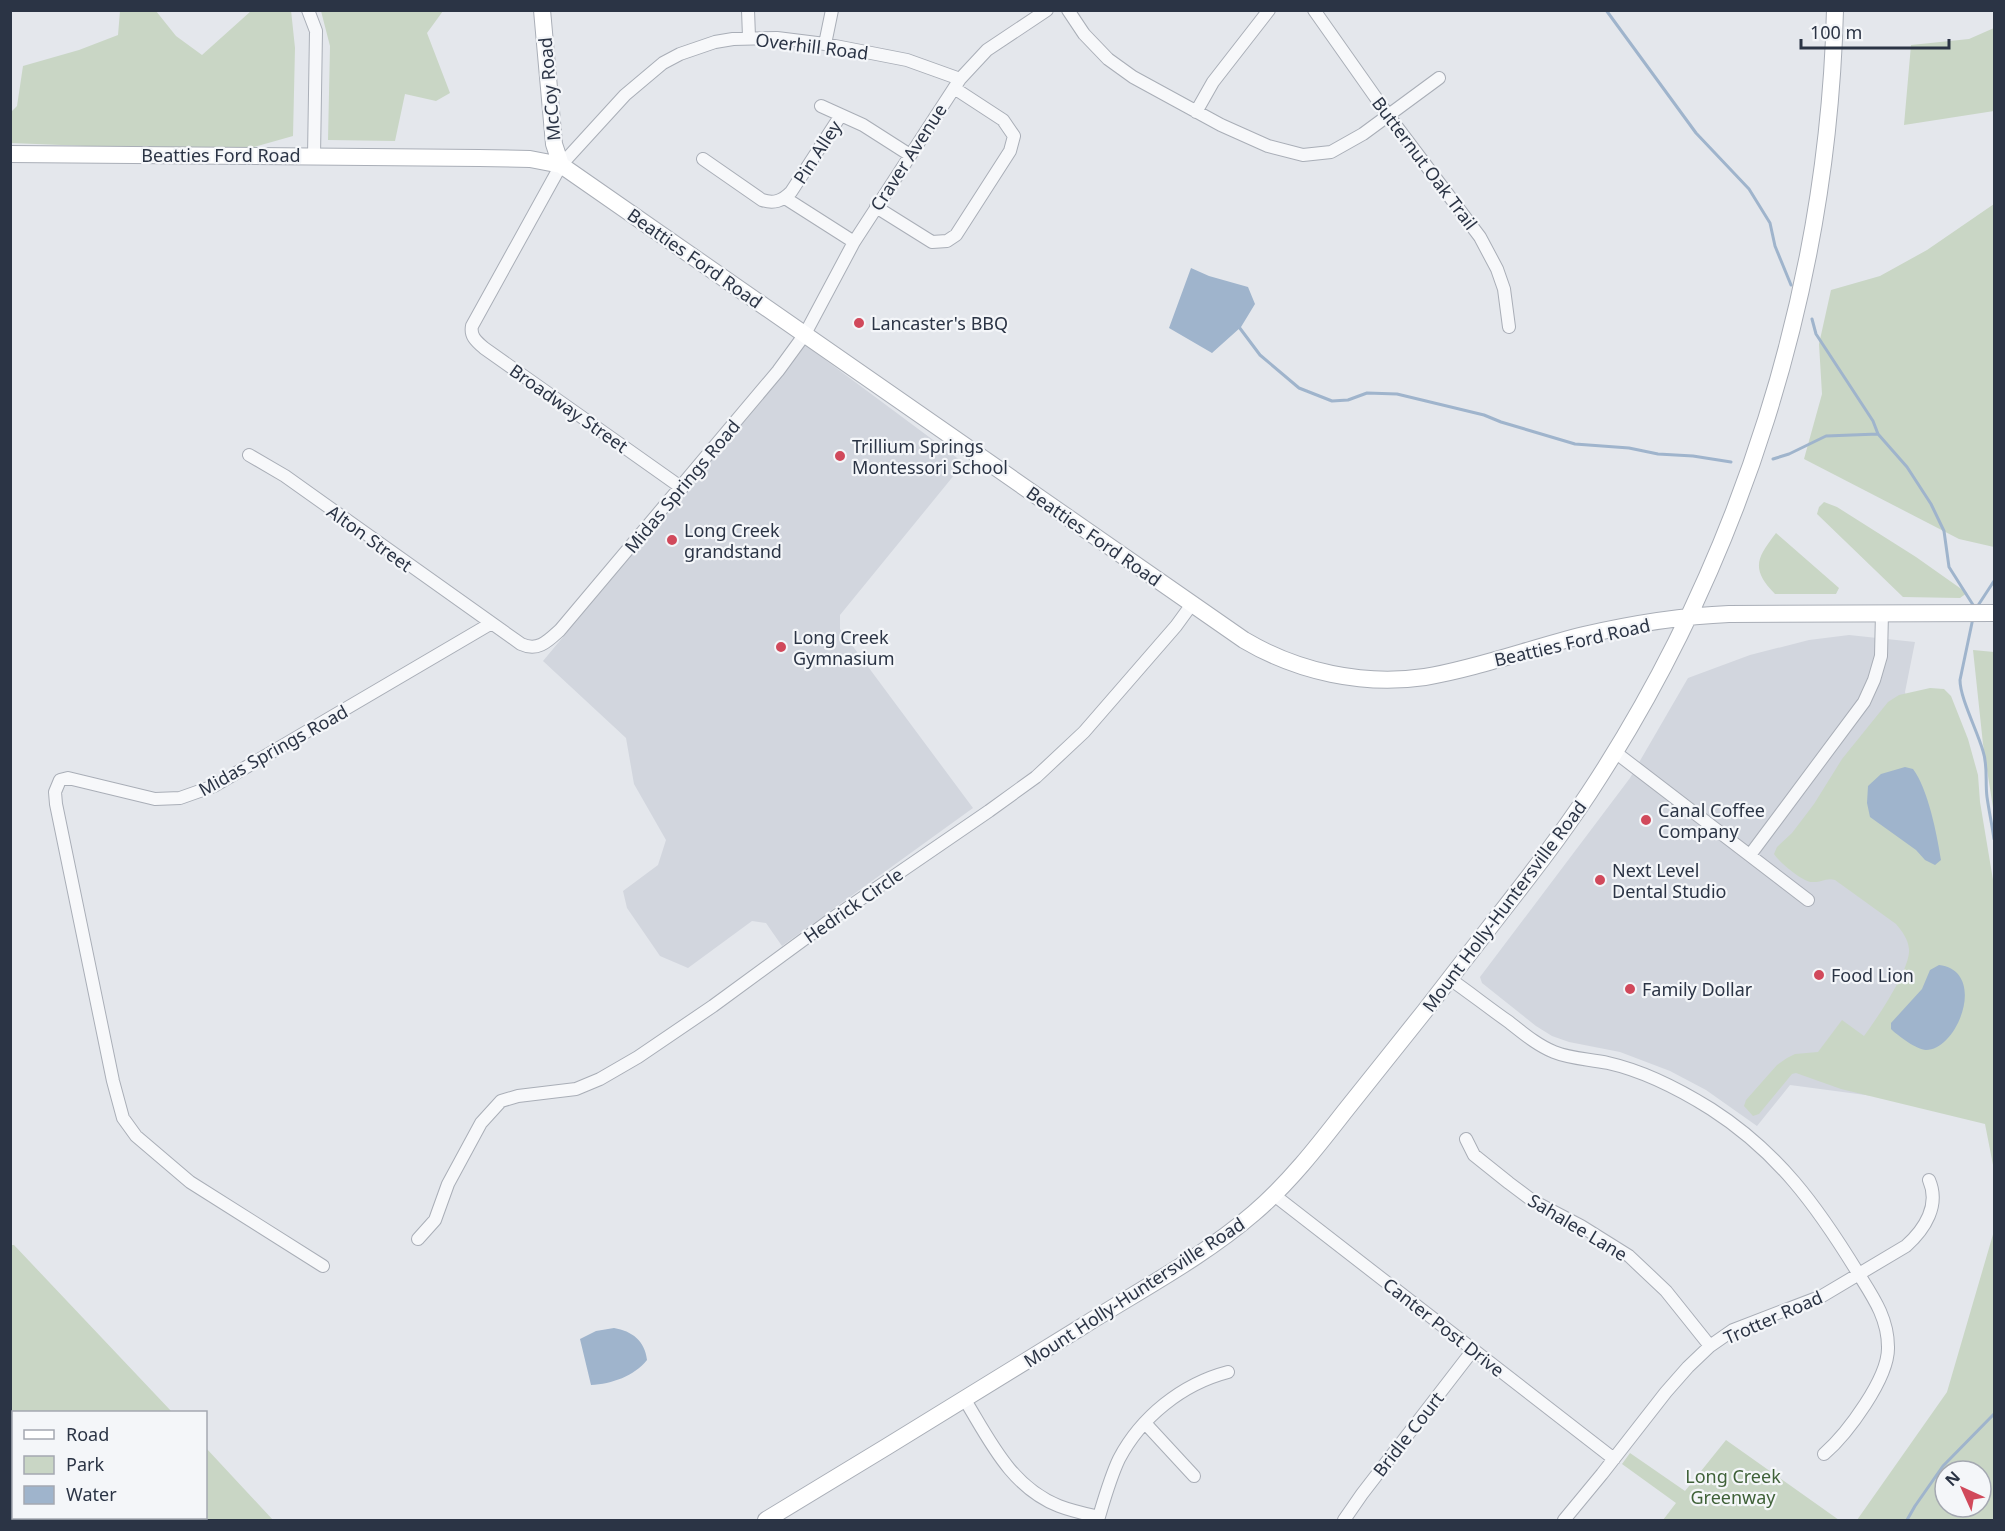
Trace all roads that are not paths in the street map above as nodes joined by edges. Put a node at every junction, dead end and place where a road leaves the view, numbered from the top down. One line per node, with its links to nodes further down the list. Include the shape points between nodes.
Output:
1 (308, 10): 20 (street, via 316,31)
2 (542, 10): 22 (main road, McCoy Road, via 554,144)
3 (747, 10): 10 (street)
4 (832, 10): 11 (street)
5 (1047, 10): 13 (street, Craver Avenue, via 987,50)
6 (1068, 10): 15 (street, via 1108,59)
7 (1269, 10): 15 (street, via 1213,82)
8 (1314, 10): 17 (street, Butternut Oak Trail)
9 (1835, 10): 34 (main road, Mount Holly-Huntersville Road, via 1822,175 1804,280 1758,444)
10 (749, 37): 11 (street, Overhill Road); 22 (street, Overhill Road, via 693,48 663,63 626,95)
11 (825, 44): 13 (street, Overhill Road, via 907,60)
12 (1439, 78): 17 (street)
13 (957, 83): 19 (street, Craver Avenue); 24 (street, Overhill Road, via 1003,120 1014,136 1010,151 956,235 947,241 932,242)
14 (821, 106): 16 (street)
15 (1196, 112): 17 (street, via 1268,146 1303,155 1331,152)
16 (841, 115): 19 (street); 23 (street, Pin Alley)
17 (1388, 115): 27 (street, Butternut Oak Trail, via 1490,253 1504,289)
18 (10, 154): 20 (main road, Beatties Ford Road)
19 (910, 155): 24 (street, Craver Avenue)
20 (314, 156): 22 (main road, Beatties Ford Road, via 530,159)
21 (702, 159): 23 (street, Pin Alley, via 762,200)
22 (561, 165): 26 (street, Overhill Road); 28 (main road, Beatties Ford Road)
23 (785, 198): 25 (street)
24 (876, 207): 25 (street, Craver Avenue)
25 (854, 243): 28 (street, Craver Avenue)
26 (475, 321): 30 (street, Broadway Street, via 472,336 484,348)
27 (1509, 327)
28 (805, 334): 30 (street, Midas Springs Road); 31 (main road, Beatties Ford Road)
29 (249, 455): 35 (street, Alton Street)
30 (682, 488): 35 (street, Midas Springs Road, via 550,640 536,647 525,646)
31 (1192, 604): 34 (main road, Beatties Ford Road, via 1244,640 1286,660 1330,674 1388,679 1450,672 1585,635); 43 (street, Hedrick Circle, via 1084,732 1026,784 638,1057 576,1089 501,1101 486,1115 448,1184 435,1220)
32 (1882, 613): 33 (main road, Beatties Ford Road); 34 (main road, Beatties Ford Road); 37 (street, via 1881,656 1863,702)
33 (1995, 613)
34 (1688, 616): 36 (main road, Mount Holly-Huntersville Road)
35 (490, 624): 44 (street, Midas Springs Road, via 274,753 198,793 162,800 68,778 57,785 56,804 123,1118 136,1136 190,1182)
36 (1615, 753): 37 (street); 39 (main road, Mount Holly-Huntersville Road, via 1560,836)
37 (1750, 855): 38 (street)
38 (1808, 900)
39 (1450, 978): 42 (main road, Mount Holly-Huntersville Road, via 1312,1153); 45 (street, via 1545,1048 1633,1070 1686,1095 1736,1126 1802,1189)
40 (1466, 1139): 46 (street, Sahalee Lane, via 1474,1155 1533,1201 1629,1256 1666,1291)
41 (1929, 1180): 45 (street, Trotter Road, via 1932,1208 1922,1228 1906,1246)
42 (1274, 1195): 47 (street, Canter Post Drive); 49 (main road, Mount Holly-Huntersville Road, via 1210,1247)
43 (418, 1239)
44 (323, 1266)
45 (1859, 1275): 46 (street, Trotter Road, via 1822,1296 1733,1330); 51 (street, via 1885,1321 1887,1360 1880,1380 1863,1406)
46 (1710, 1346): 52 (street, Trotter Road, via 1666,1392)
47 (1473, 1350): 52 (street, Canter Post Drive); 56 (street, Bridle Court)
48 (1228, 1372): 50 (street, via 1180,1393)
49 (965, 1400): 54 (street, via 996,1452 1023,1484 1060,1506); 55 (main road, Mount Holly-Huntersville Road)
50 (1145, 1423): 53 (street); 54 (street, via 1119,1459)
51 (1824, 1454)
52 (1614, 1459): 57 (street, Trotter Road)
53 (1194, 1476)
54 (1099, 1519)
55 (766, 1521)
56 (1344, 1521)
57 (1564, 1521)

